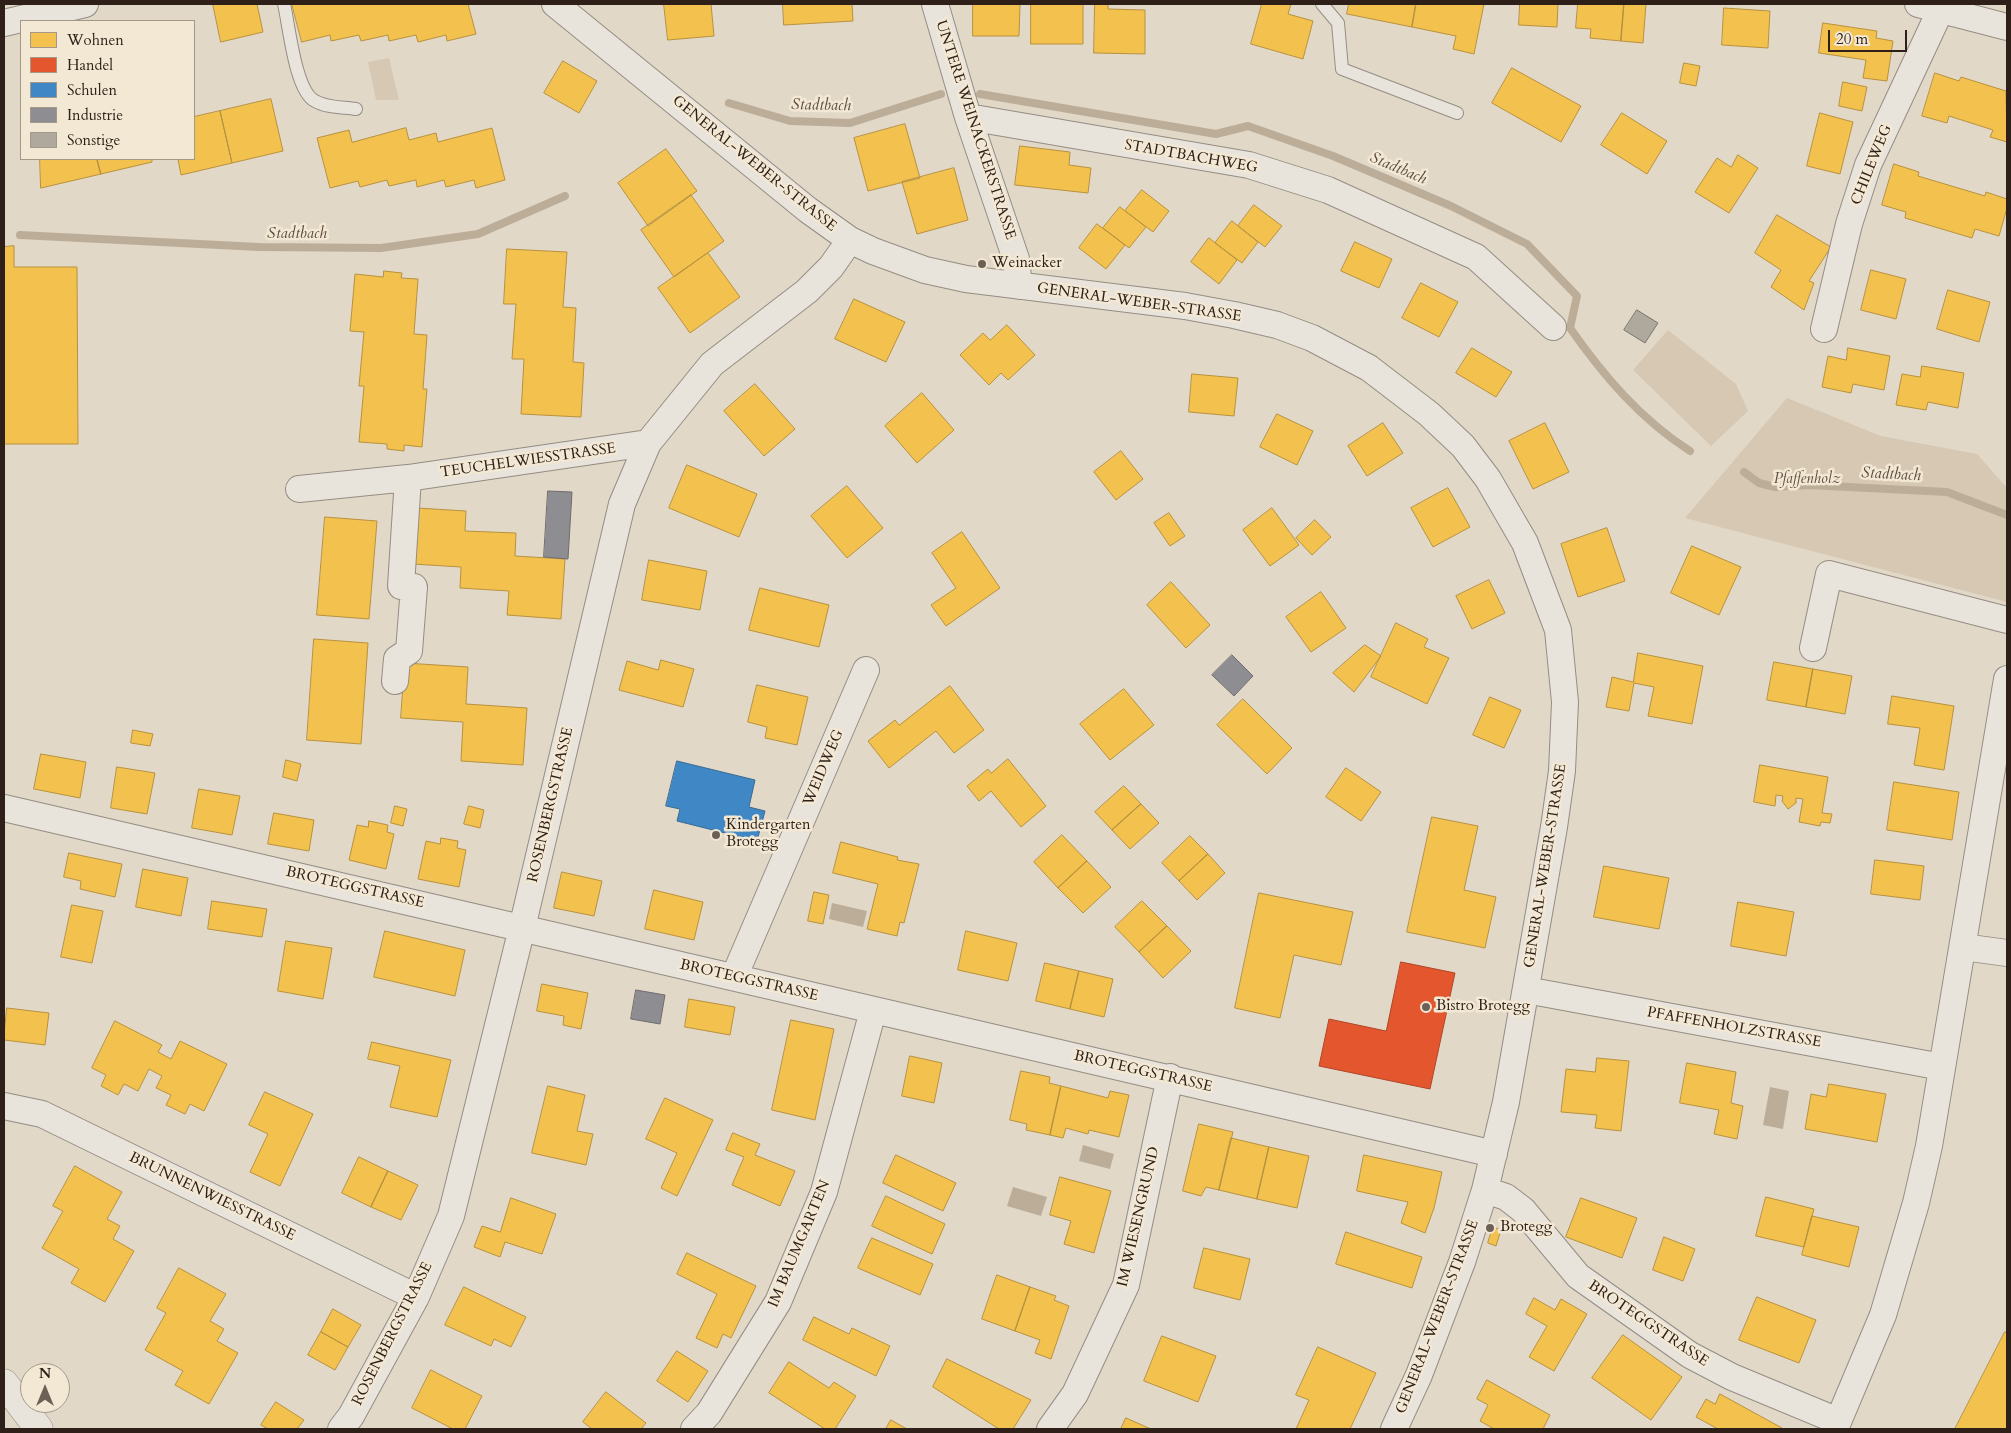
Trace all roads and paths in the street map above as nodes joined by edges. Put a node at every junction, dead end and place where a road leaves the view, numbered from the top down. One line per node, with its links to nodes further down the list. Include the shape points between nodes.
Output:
1 (85, 4): 7 (street)
2 (284, 4): 9 (lane, via 303,89 313,101)
3 (555, 4): 12 (street, GENERAL-WEBER-STRASSE, via 808,210)
4 (935, 4): 11 (street, UNTERE WEINACKERSTRASSE)
5 (1322, 4): 10 (lane, via 1338,23 1342,69)
6 (1929, 6): 8 (street); 15 (street, CHILEWEG, via 1868,165 1849,224)
7 (4, 23)
8 (2007, 27)
9 (356, 109)
10 (1457, 113)
11 (968, 117): 13 (street, UNTERE WEINACKERSTRASSE, via 1016,259); 14 (street, STADTBACHWEG, via 1249,165 1328,190 1476,257)
12 (850, 240): 13 (street, GENERAL-WEBER-STRASSE, via 925,270); 16 (street, ROSENBERGSTRASSE, via 807,291 712,364)
13 (1019, 286): 29 (street, GENERAL-WEBER-STRASSE, via 1234,314 1312,338 1370,368 1393,385 1463,446 1488,479 1525,543 1558,630 1565,702 1562,771)
14 (1553, 327)
15 (1824, 329)
16 (648, 443): 17 (street, TEUCHELWIESSTRASSE); 25 (street, ROSENBERGSTRASSE, via 622,504)
17 (408, 478): 18 (street, TEUCHELWIESSTRASSE); 23 (street, via 401,586 414,587 414,595 409,651 397,659)
18 (300, 488)
19 (2007, 620): 20 (street, via 1829,574)
20 (1813, 648)
21 (866, 670): 28 (street, WEIDWEG)
22 (2007, 679): 26 (street)
23 (395, 681)
24 (4, 808): 25 (street, BROTEGGSTRASSE)
25 (522, 928): 28 (street, BROTEGGSTRASSE); 36 (street, ROSENBERGSTRASSE, via 451,1216)
26 (1963, 947): 27 (street); 31 (street)
27 (2007, 954)
28 (734, 977): 30 (street, BROTEGGSTRASSE)
29 (1526, 990): 31 (street, PFAFFENHOLZSTRASSE); 34 (street, GENERAL-WEBER-STRASSE)
30 (873, 1011): 32 (street, BROTEGGSTRASSE); 41 (street, IM BAUMGARTEN, via 824,1192 778,1302 709,1413)
31 (1942, 1067): 39 (street, via 1916,1203 1883,1316)
32 (1170, 1077): 34 (street, BROTEGGSTRASSE); 42 (street, IM WIESENGRUND, via 1126,1285 1075,1394)
33 (4, 1106): 36 (street, BRUNNENWIESSTRASSE, via 42,1114)
34 (1494, 1154): 35 (street, GENERAL-WEBER-STRASSE)
35 (1485, 1190): 39 (street, BROTEGGSTRASSE, via 1506,1197 1523,1210 1578,1276 1690,1355); 43 (street, GENERAL-WEBER-STRASSE, via 1448,1299)
36 (416, 1297): 38 (street, ROSENBERGSTRASSE)
37 (4, 1383): 40 (street)
38 (353, 1425)
39 (1836, 1425)
40 (39, 1429)
41 (694, 1429)
42 (1050, 1429)
43 (1394, 1429)

